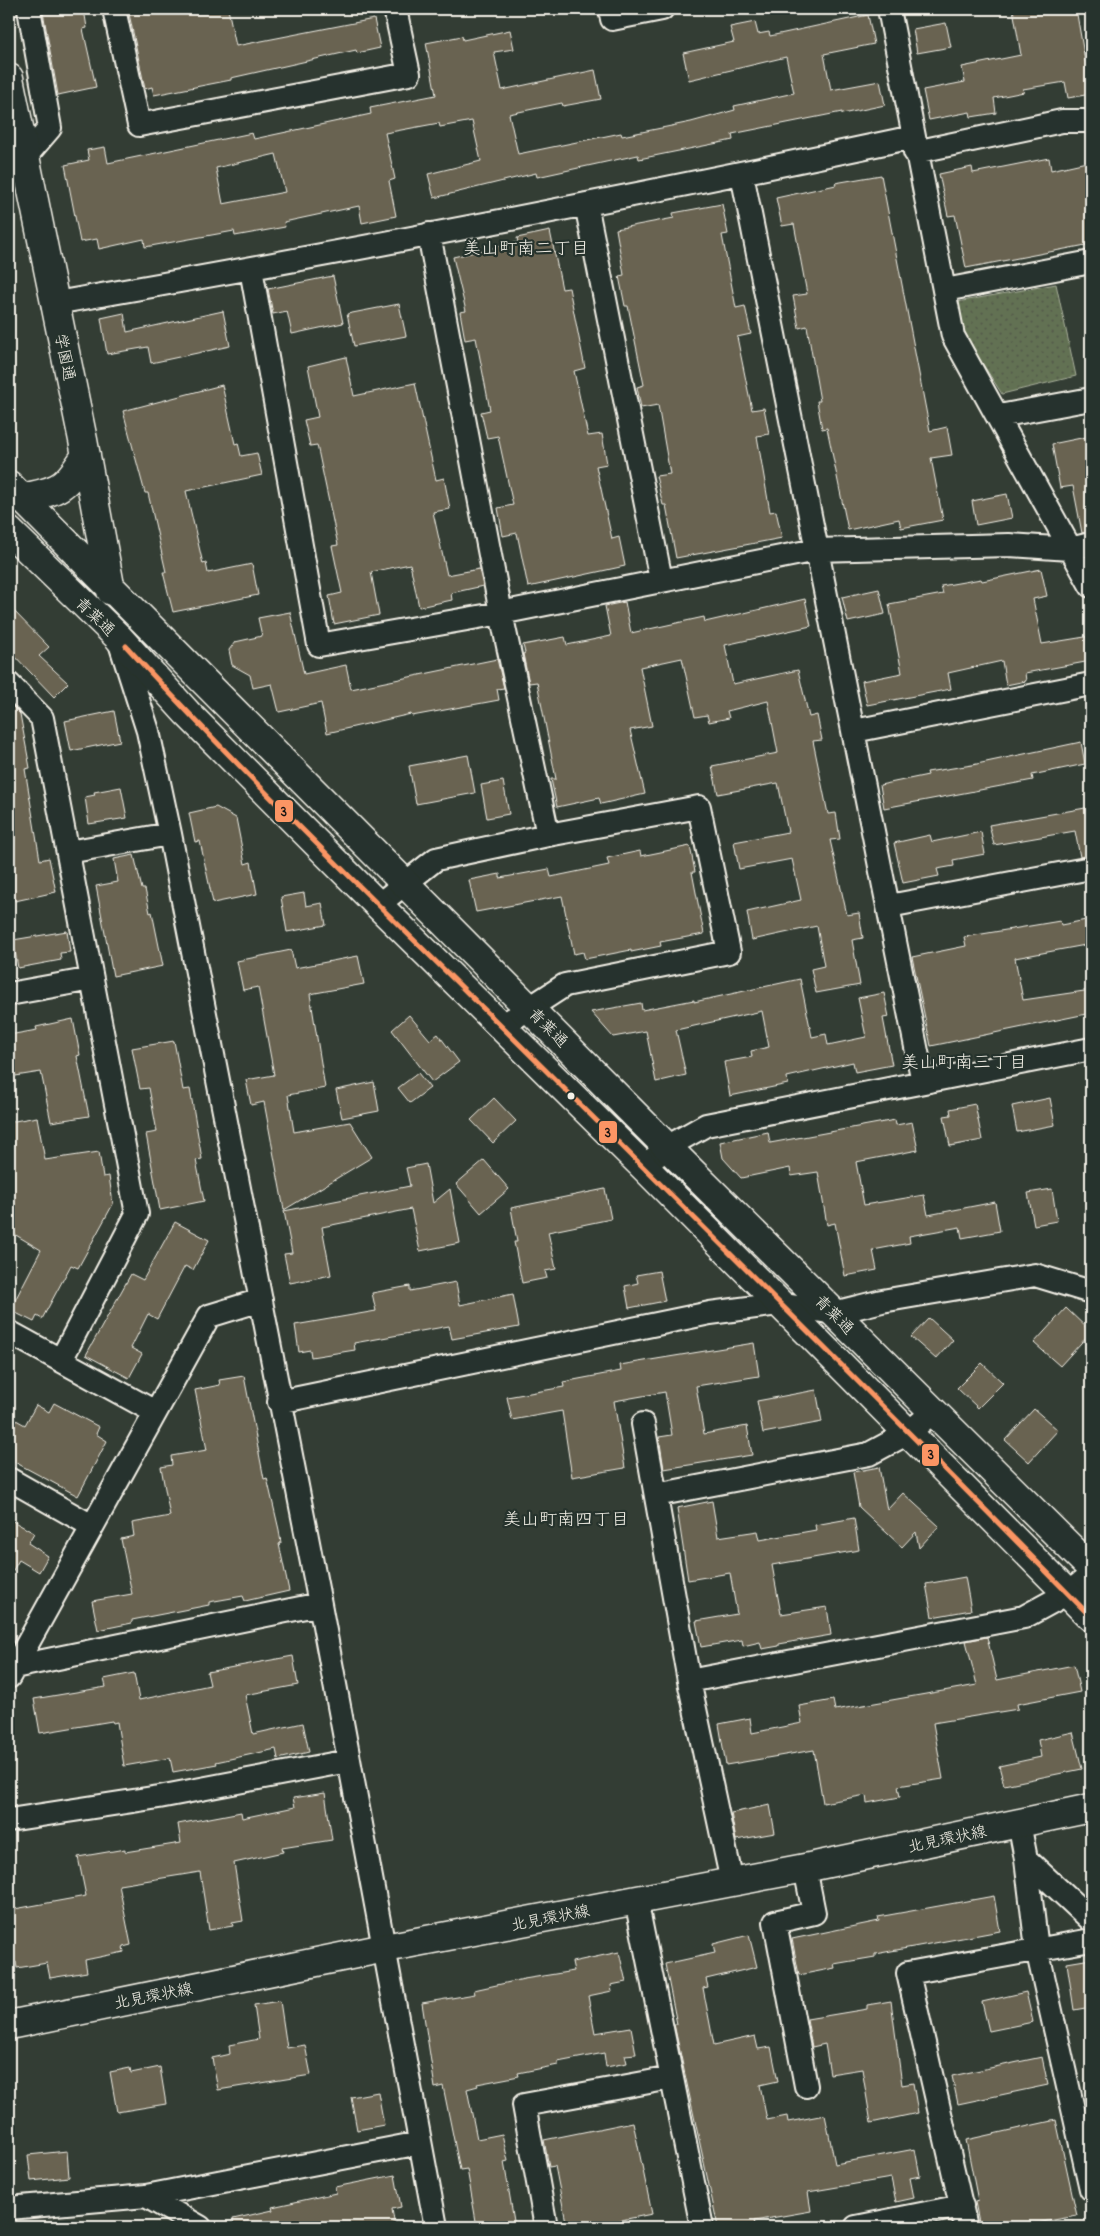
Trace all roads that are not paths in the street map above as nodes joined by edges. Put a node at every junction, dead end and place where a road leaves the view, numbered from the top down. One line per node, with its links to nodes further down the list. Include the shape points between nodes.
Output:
1 (29, 9): 12 (street, via 50,128)
2 (114, 9): 3 (street, via 139,125 409,74)
3 (395, 9)
4 (610, 9): 5 (street, via 612,19)
5 (662, 9)
6 (889, 9): 11 (street)
7 (9, 78): 12 (street, 学園通)
8 (1091, 111): 9 (street)
9 (1062, 121): 10 (street); 11 (street)
10 (1091, 121)
11 (914, 144): 13 (street); 18 (street)
12 (18, 149): 19 (street, 学園通)
13 (742, 174): 14 (street); 26 (street)
14 (586, 204): 15 (street); 27 (street)
15 (429, 234): 17 (street); 30 (street)
16 (1091, 262): 18 (street)
17 (251, 269): 19 (street); 30 (street, via 319,645)
18 (946, 290): 21 (street, via 953,336)
19 (56, 303): 22 (street, 学園通)
20 (1091, 399): 21 (street)
21 (999, 416): 25 (street)
22 (86, 454): 23 (street, via 70,480 51,493); 29 (street, 学園通)
23 (15, 491): 29 (street, 青葉通)
24 (9, 531): 31 (street, 青葉通)
25 (1080, 546): 26 (street); 28 (street)
26 (816, 550): 27 (street); 34 (street)
27 (661, 580): 30 (street)
28 (1091, 586)
29 (110, 589): 31 (street, 学園通); 39 (street, 青葉通)
30 (501, 613): 36 (street)
31 (118, 636): 35 (street, via 148,731); 40 (street, 青葉通, via 188,713)
32 (9, 684): 37 (street, via 42,718)
33 (1091, 684): 34 (street)
34 (854, 731): 41 (street)
35 (170, 834): 37 (street); 51 (street)
36 (548, 835): 39 (street, via 436,859); 44 (street, via 700,807 730,952 565,984)
37 (68, 852): 42 (street)
38 (1091, 868): 41 (street)
39 (405, 884): 40 (street); 44 (street, 青葉通)
40 (378, 905): 45 (street, 青葉通)
41 (889, 906): 47 (street)
42 (92, 979): 43 (street); 55 (street, via 137,1214)
43 (9, 994)
44 (530, 1008): 45 (street); 48 (street, 青葉通)
45 (502, 1026): 49 (street, 青葉通)
46 (1091, 1050): 47 (street)
47 (923, 1082): 48 (street, via 706,1125)
48 (667, 1147): 49 (street); 53 (street, 青葉通)
49 (644, 1167): 52 (street, 青葉通)
50 (1091, 1292): 53 (street, via 1035,1275 882,1301)
51 (261, 1300): 56 (street); 57 (street, via 209,1316)
52 (779, 1304): 53 (street); 56 (street, via 710,1314); 60 (street, 青葉通)
53 (834, 1313): 58 (street, 青葉通)
54 (9, 1332): 55 (street)
55 (61, 1360): 57 (street)
56 (280, 1402): 67 (street)
57 (155, 1412): 63 (street)
58 (933, 1412): 60 (street); 64 (street, 青葉通)
59 (643, 1424): 62 (street)
60 (908, 1433): 62 (street, via 869,1454); 66 (street, 青葉通)
61 (9, 1479): 63 (street)
62 (656, 1495): 70 (street)
63 (92, 1526): 69 (street)
64 (1091, 1568)
65 (1091, 1575): 66 (street)
66 (1068, 1593): 68 (street, 青葉通); 70 (street, via 1024,1616)
67 (320, 1604): 69 (street); 71 (street)
68 (1091, 1617)
69 (14, 1659)
70 (689, 1682): 77 (street)
71 (348, 1761): 73 (street, via 159,1797); 81 (street)
72 (1091, 1808): 74 (street, 北見環状線)
73 (9, 1820)
74 (1019, 1823): 75 (street); 76 (street, 北見環状線)
75 (1026, 1858): 79 (street); 82 (street)
76 (806, 1868): 77 (street, 北見環状線); 85 (street, via 814,1913 775,1922)
77 (732, 1882): 78 (street, 北見環状線)
78 (636, 1900): 81 (street, 北見環状線); 84 (street)
79 (1091, 1920)
80 (1091, 1940): 82 (street)
81 (385, 1948): 83 (street, 北見環状線); 86 (street)
82 (1037, 1949): 87 (street); 90 (street, via 908,1973)
83 (9, 2025)
84 (671, 2078): 93 (street, via 524,2105); 94 (street)
85 (806, 2086)
86 (420, 2143): 88 (street); 92 (street)
87 (1091, 2189)
88 (146, 2196): 89 (street); 91 (street)
89 (9, 2208)
90 (964, 2217): 95 (street)
91 (200, 2227)
92 (436, 2227)
93 (546, 2227)
94 (702, 2227)
95 (856, 2227)

